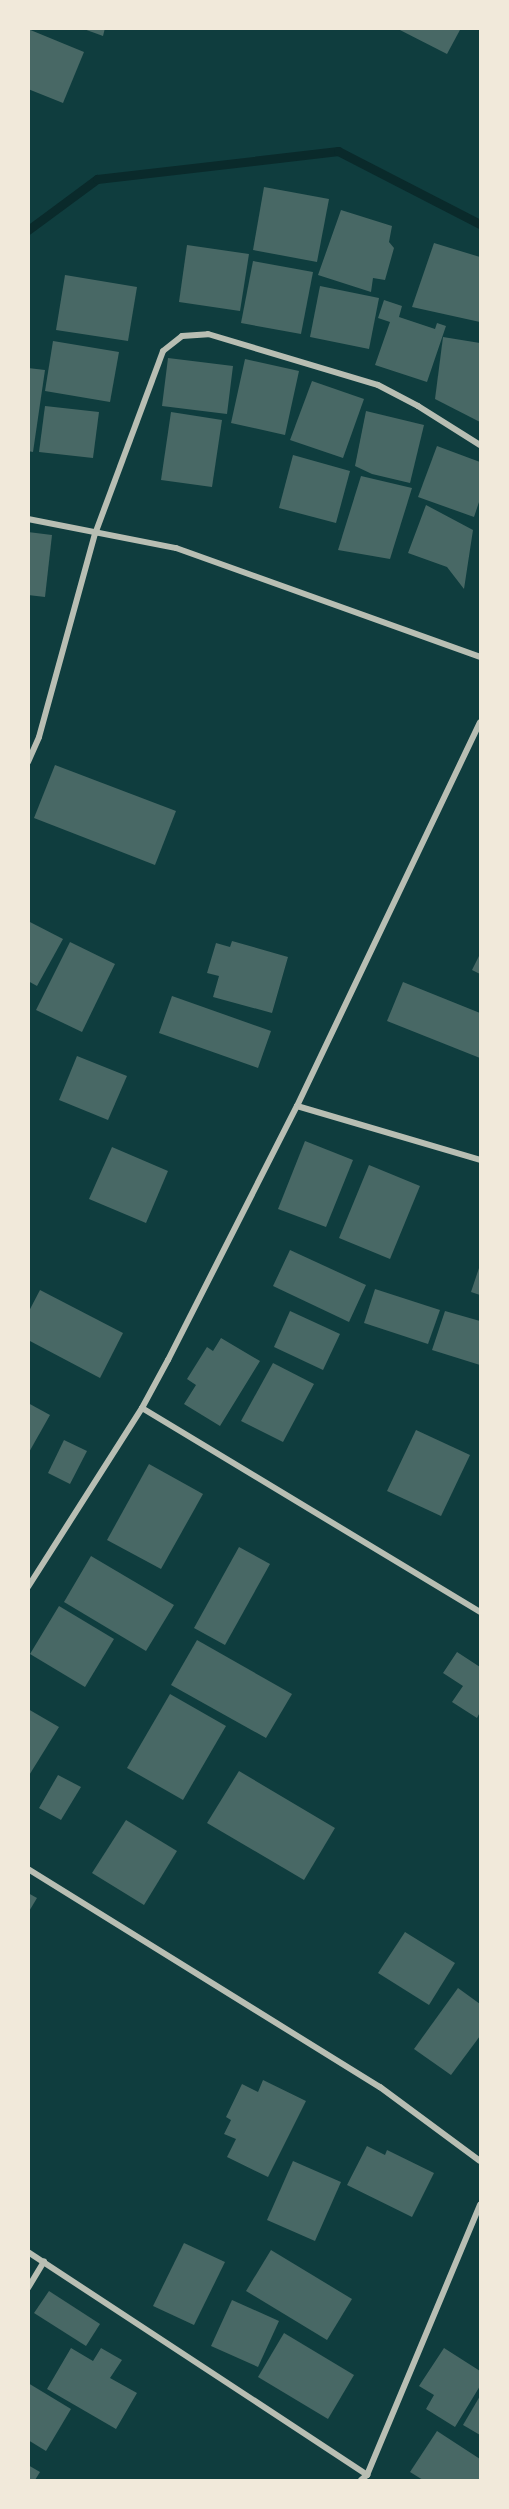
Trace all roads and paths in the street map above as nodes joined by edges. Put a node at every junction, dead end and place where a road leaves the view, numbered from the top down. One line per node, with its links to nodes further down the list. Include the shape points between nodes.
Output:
1 (480, 445): 3 (street, via 378,385 208,334 182,336 163,351)
2 (28, 519): 3 (street)
3 (95, 534): 4 (street, via 176,548); 6 (street, via 39,737)
4 (480, 657)
5 (480, 722): 7 (street)
6 (28, 762)
7 (297, 1106): 8 (street); 9 (street)
8 (480, 1160)
9 (142, 1408): 10 (street); 11 (street)
10 (28, 1587)
11 (480, 1612)
12 (28, 1869): 13 (street, via 380,2087)
13 (480, 2161)
14 (480, 2205): 18 (street)
15 (28, 2252): 16 (street)
16 (44, 2261): 17 (street); 18 (street)
17 (28, 2288)
18 (367, 2475): 19 (street)
19 (361, 2480)

